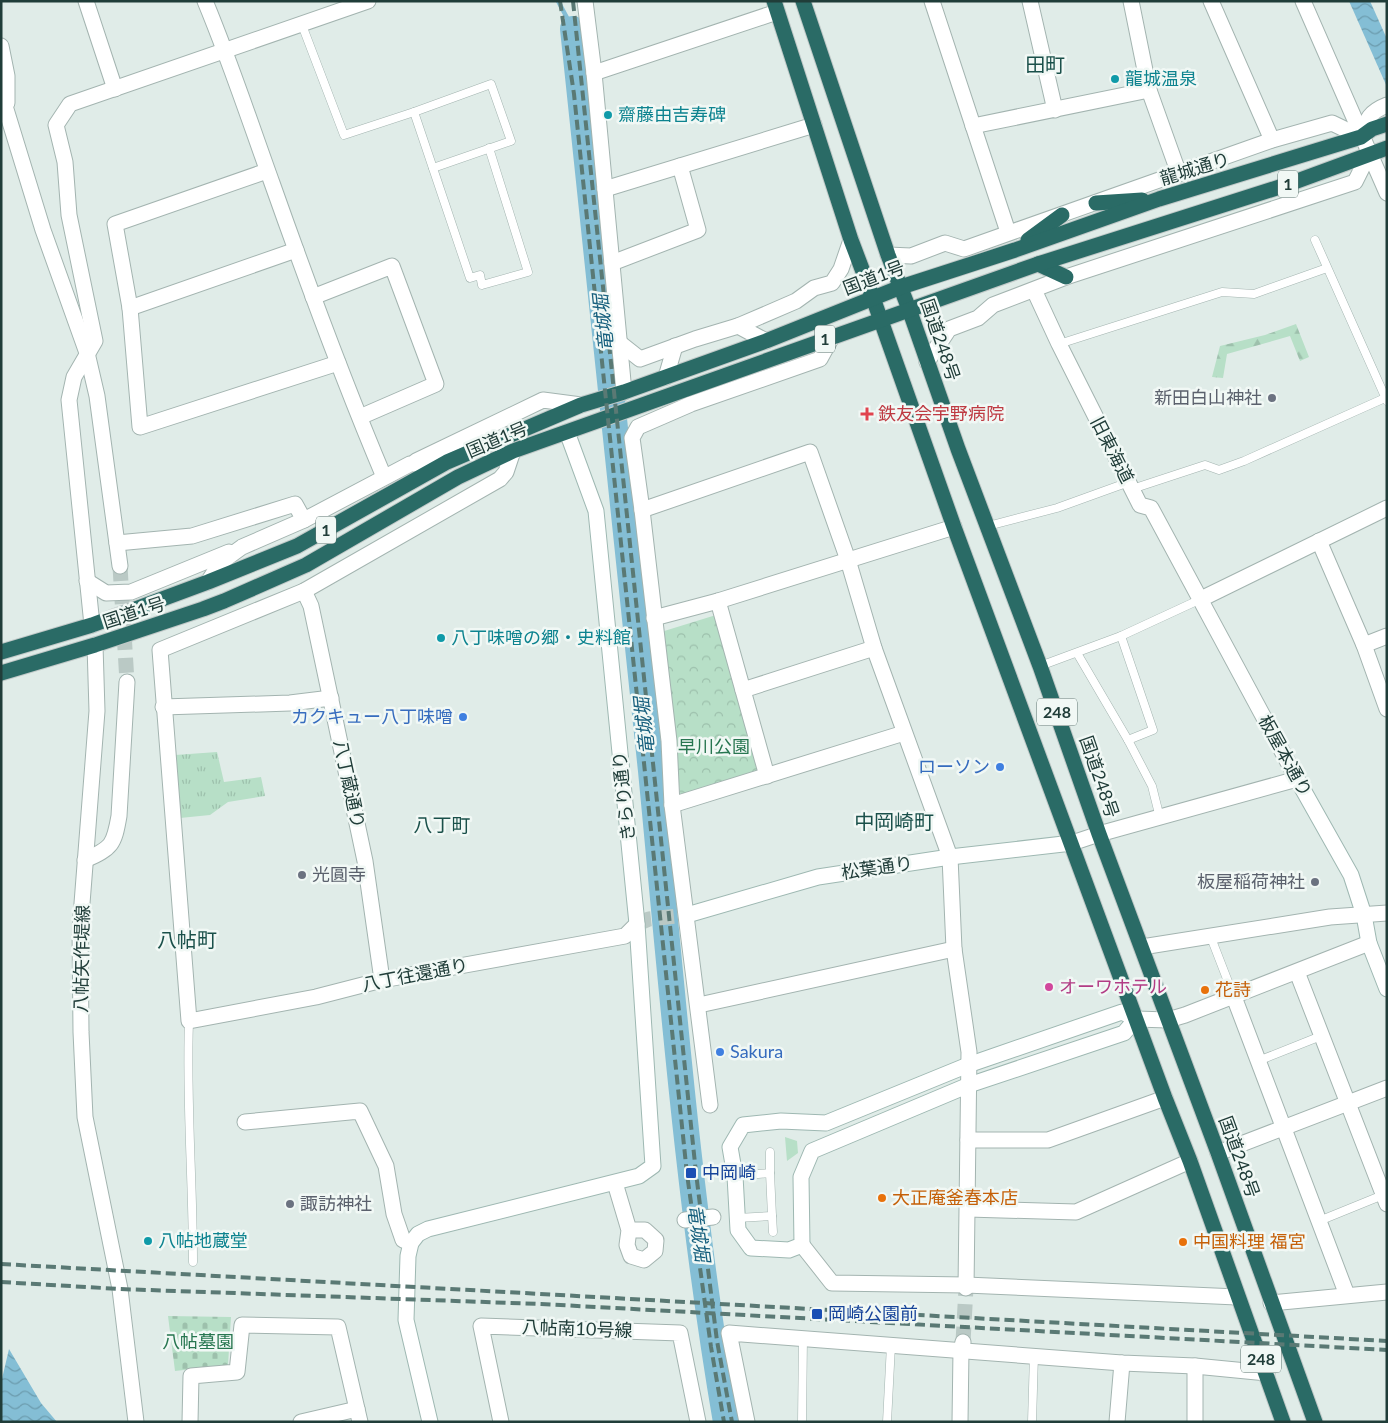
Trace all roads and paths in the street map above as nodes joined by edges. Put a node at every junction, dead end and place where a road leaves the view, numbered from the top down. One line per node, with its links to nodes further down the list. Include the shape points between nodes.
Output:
1 (86, 1): 16 (street)
2 (205, 1): 14 (street)
3 (368, 1): 12 (street)
4 (585, 1): 15 (street)
5 (803, 1): 44 (highway, 国道248号 / 248)
6 (932, 1): 25 (street)
7 (1030, 1): 21 (street)
8 (1131, 1): 17 (street)
9 (1211, 1): 27 (street)
10 (1303, 1): 26 (street)
11 (776, 7): 15 (street); 24 (highway, 248)
12 (302, 25): 14 (street); 22 (lane, via 344,135)
13 (1, 46): 20 (street, via 8,76)
14 (226, 51): 16 (street); 32 (street)
15 (594, 73): 34 (street)
16 (115, 89): 62 (street, via 70,104 56,125 65,162 69,215 95,341)
17 (1149, 90): 21 (street); 33 (street)
18 (1, 93): 20 (street)
19 (1387, 105): 26 (street, via 1380,108)
20 (7, 107): 62 (street, via 42,230)
21 (1055, 110): 25 (street)
22 (414, 112): 28 (lane, via 491,84 511,141); 31 (lane)
23 (1387, 124): 26 (highway, 龍城通り / 1)
24 (814, 125): 30 (street); 40 (highway, 248)
25 (973, 126): 39 (street)
26 (1367, 128): 27 (street, via 1332,122); 29 (street); 36 (highway, 龍城通り / 1)
27 (1272, 140): 33 (street)
28 (489, 148): 31 (lane); 31 (lane, via 528,272 482,285 480,275 470,278)
29 (1379, 151): 35 (street); 46 (highway, 1, via 1289,184); 48 (street, via 1355,182)
30 (680, 166): 34 (street); 45 (street, via 698,230)
31 (433, 168)
32 (268, 171): 42 (street); 53 (street, via 116,224)
33 (1179, 174): 37 (street)
34 (605, 189): 45 (street)
35 (1387, 193)
36 (1159, 200): 37 (highway); 43 (highway, 龍城通り / 1)
37 (1096, 203): 38 (street)
38 (1062, 215): 39 (street); 43 (highway)
39 (1008, 232): 44 (street, via 964,249 945,244 911,256)
40 (851, 240): 52 (highway, 248); 56 (street, via 841,269 832,283 814,288 796,301)
41 (1315, 240): 47 (lane)
42 (296, 250): 51 (street); 53 (street)
43 (1015, 250): 49 (highway, 国道1号 / 1)
44 (888, 255): 49 (highway, 国道248号 / 248)
45 (612, 263): 59 (street)
46 (1038, 264): 48 (highway); 54 (highway, 国道1号 / 1)
47 (1327, 268): 60 (lane, via 1254,294 1222,292); 69 (lane)
48 (1066, 277): 50 (street)
49 (901, 287): 52 (highway, 国道1号 / 1); 54 (highway, 国道248号 / 248)
50 (1034, 290): 60 (street, 旧東海道); 64 (street, via 993,305 978,318 949,329)
51 (313, 297): 65 (street); 75 (street, via 392,266 436,384)
52 (873, 298): 55 (highway, 248); 58 (highway, 国道1号 / 1)
53 (130, 308): 65 (street, via 140,427)
54 (909, 309): 55 (highway, 国道1号 / 1); 64 (highway, 国道248号 / 248)
55 (880, 320): 57 (highway, 国道1号 / 1); 86 (highway, 248)
56 (738, 326): 58 (street); 61 (street)
57 (832, 337): 63 (highway, 国道1号 / 1); 67 (street, via 820,359)
58 (766, 341): 66 (highway, 国道1号 / 1)
59 (621, 344): 61 (street, via 640,359); 70 (street)
60 (1059, 344): 81 (street, 旧東海道)
61 (675, 346): 66 (street)
62 (87, 353): 88 (street, via 97,396); 92 (street, via 74,377 69,400)
63 (783, 355): 67 (street); 71 (highway, 国道1号 / 1)
64 (927, 362): 85 (highway, 国道248号 / 248)
65 (338, 363): 75 (street)
66 (666, 377): 70 (highway, 国道1号 / 1)
67 (768, 377): 73 (street)
68 (1387, 379): 69 (lane)
69 (1378, 383): 72 (lane)
70 (624, 392): 74 (highway, 国道1号 / 1)
71 (672, 394): 73 (street); 76 (highway, 国道1号 / 1)
72 (1386, 400): 81 (lane, via 1218,470 1205,465)
73 (691, 404): 83 (street, via 638,427 632,438)
74 (581, 405): 78 (highway, 国道1号 / 1); 79 (street, via 543,400)
75 (360, 417): 80 (street)
76 (567, 432): 77 (highway, 国道1号 / 1); 128 (street, きらり通り, via 596,511)
77 (513, 451): 94 (street, via 500,479); 97 (highway, 国道1号 / 1, via 458,478 306,565)
78 (447, 462): 79 (street); 93 (highway, 国道1号 / 1, via 297,546)
79 (410, 464): 80 (street)
80 (384, 477): 84 (street)
81 (1131, 485): 85 (lane); 96 (street, 旧東海道, via 1140,505 1151,508)
82 (1387, 508): 87 (street)
83 (642, 510): 90 (street, via 810,452); 99 (street)
84 (304, 520): 88 (street, via 295,504 192,536); 89 (street)
85 (988, 526): 108 (highway, 国道248号 / 248)
86 (954, 527): 90 (street); 122 (highway, 248)
87 (1318, 541): 96 (street); 104 (street)
88 (117, 543): 91 (street)
89 (242, 547): 92 (street, via 131,592 106,594); 93 (street, via 220,563)
90 (848, 560): 95 (street); 105 (street)
91 (120, 566)
92 (86, 581): 100 (street)
93 (208, 582): 100 (highway, 国道1号 / 1)
94 (304, 591): 98 (street); 112 (street, 八丁蔵通り, via 311,606)
95 (718, 600): 99 (street); 111 (street)
96 (1201, 600): 101 (lane); 118 (street, 板屋本通り)
97 (224, 601): 98 (street); 103 (highway, 国道1号 / 1)
98 (246, 614): 113 (street, via 160,650)
99 (654, 618): 119 (street, via 669,741)
100 (92, 625): 106 (highway, 国道1号 / 1)
101 (1121, 636): 107 (lane); 116 (lane, via 1153,730)
102 (1387, 636): 104 (street)
103 (95, 645): 109 (highway, 国道1号 / 1); 124 (street, 八帖矢作堤線, via 97,710)
104 (1364, 645): 114 (street)
105 (874, 648): 111 (street); 115 (street)
106 (1, 652)
107 (1077, 653): 108 (lane); 116 (lane)
108 (1040, 666): 121 (highway, 国道248号 / 248)
109 (1, 673)
110 (127, 682): 124 (street, via 116,835 104,852)
111 (743, 690): 117 (street)
112 (331, 698): 113 (street, via 290,703); 134 (street, 八丁蔵通り, via 365,861)
113 (163, 707): 140 (street)
114 (1387, 709)
115 (904, 733): 117 (street); 123 (street)
116 (1128, 740): 120 (lane, via 1152,786)
117 (766, 776): 119 (street)
118 (1297, 779): 120 (street); 127 (street, 板屋本通り, via 1352,875)
119 (672, 805): 126 (street)
120 (1160, 818): 121 (street)
121 (1099, 834): 122 (street); 131 (highway, 国道248号 / 248)
122 (1072, 843): 123 (street, 松葉通り); 138 (highway, 248)
123 (950, 857): 126 (street, 松葉通り, via 818,877); 132 (street)
124 (86, 860): 183 (street, 八帖矢作堤線, via 80,929 86,1117 120,1289)
125 (1387, 913): 127 (street)
126 (687, 915): 137 (street)
127 (1364, 915): 129 (street); 130 (street, 板屋本通り)
128 (637, 924): 134 (street, 八丁往還通り, via 625,936); 157 (street, きらり通り, via 654,1166 639,1176)
129 (1210, 935): 131 (street); 136 (lane)
130 (1369, 943): 133 (street); 135 (street)
131 (1142, 947): 139 (highway, 国道248号 / 248)
132 (954, 949): 137 (street); 143 (street, via 969,1052)
133 (1297, 972): 136 (street); 141 (street)
134 (382, 980): 140 (street, 八丁往還通り, via 316,997)
135 (1387, 989)
136 (1234, 997): 139 (street); 142 (street)
137 (698, 1006): 148 (street)
138 (1136, 1019): 139 (street); 143 (street, via 1122,1012); 144 (street, via 1124,1033); 146 (highway, 248)
139 (1168, 1020): 153 (highway, 国道248号 / 248)
140 (189, 1021): 169 (lane, via 188,1122 193,1191)
141 (1321, 1036): 142 (lane); 147 (street)
142 (1258, 1061): 150 (street)
143 (968, 1066): 144 (street); 156 (street, via 826,1123 781,1121 743,1125 730,1147)
144 (968, 1085): 151 (street); 168 (street, via 812,1151 801,1177)
145 (1387, 1088): 147 (street)
146 (1165, 1098): 151 (street, via 1048,1140); 154 (highway, 248)
147 (1348, 1103): 150 (street); 158 (street)
148 (710, 1105)
149 (245, 1122): 167 (street, via 360,1111 386,1166 394,1214 403,1240)
150 (1284, 1128): 153 (street); 164 (street)
151 (968, 1140): 159 (street)
152 (770, 1152): 155 (lane)
153 (1218, 1153): 174 (highway, 国道248号 / 248)
154 (1190, 1161): 159 (street, via 1076,1212); 173 (highway, 248)
155 (770, 1173): 156 (lane); 160 (lane)
156 (735, 1176): 162 (street)
157 (616, 1182): 165 (street); 167 (street, via 428,1229)
158 (1385, 1200): 164 (lane)
159 (968, 1209): 170 (street)
160 (772, 1216): 162 (lane); 166 (lane)
161 (714, 1217): 163 (street)
162 (737, 1218): 168 (street, via 738,1230 751,1248 789,1250)
163 (685, 1220)
164 (1319, 1221): 172 (street)
165 (630, 1230)
166 (773, 1232)
167 (411, 1243): 186 (street, via 406,1320)
168 (802, 1245): 170 (street, via 832,1283)
169 (193, 1262)
170 (966, 1286): 173 (street)
171 (1387, 1292): 172 (street)
172 (1347, 1296): 174 (street)
173 (1237, 1297): 181 (highway, 248)
174 (1271, 1303): 197 (highway, 国道248号 / 248)
175 (803, 1337): 176 (street); 189 (street, via 729,1333); 190 (lane)
176 (891, 1345): 177 (street); 191 (lane)
177 (962, 1346): 178 (street); 192 (street)
178 (1034, 1355): 179 (street); 193 (lane)
179 (1122, 1363): 180 (street); 194 (street)
180 (1195, 1366): 181 (street); 195 (street)
181 (1267, 1373): 196 (highway, 248)
182 (358, 1415): 184 (street, via 338,1327 242,1325 237,1372 191,1376); 185 (street)
183 (136, 1422)
184 (190, 1422)
185 (301, 1422)
186 (430, 1422)
187 (501, 1422): 188 (street, 八帖南10号線, via 481,1326 680,1333)
188 (698, 1422)
189 (746, 1422)
190 (802, 1422)
191 (887, 1422)
192 (960, 1422)
193 (1032, 1422)
194 (1117, 1422)
195 (1195, 1422)
196 (1283, 1422)
197 (1315, 1422)

